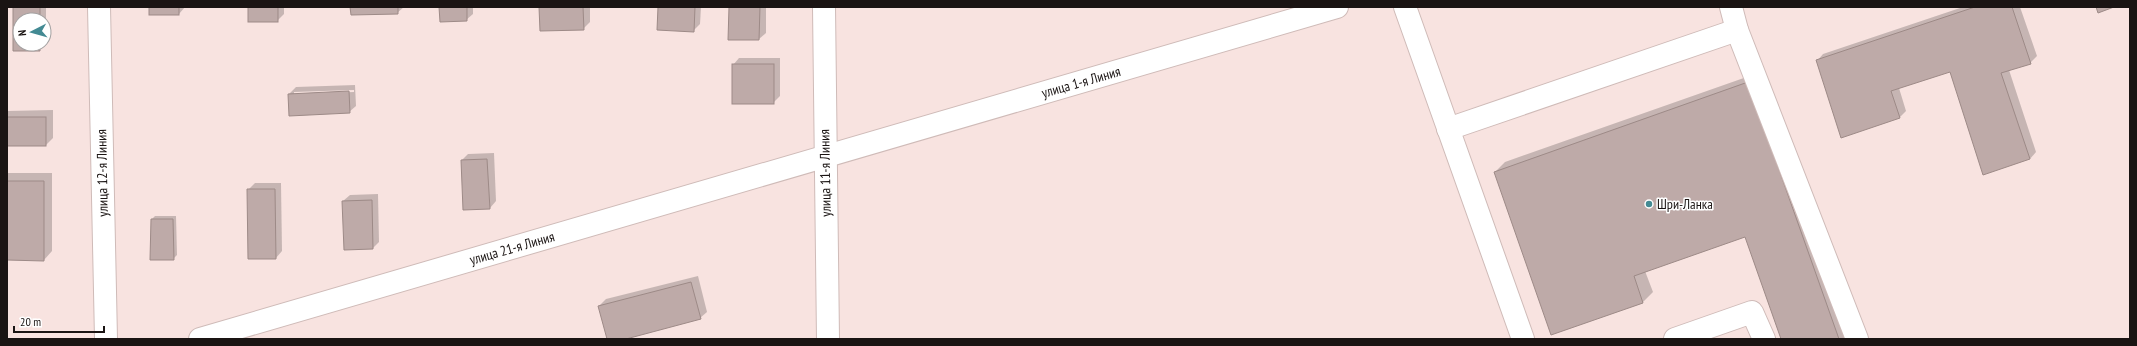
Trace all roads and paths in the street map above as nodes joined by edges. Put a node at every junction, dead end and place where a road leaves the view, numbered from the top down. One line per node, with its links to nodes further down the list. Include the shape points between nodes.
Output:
1 (99, 7): 9 (main road, улица 12-я Линия)
2 (824, 7): 8 (main road, улица 11-я Линия)
3 (1337, 7): 8 (main road, улица 1-я Линия)
4 (1405, 7): 7 (main road)
5 (1731, 7): 6 (main road)
6 (1737, 30): 7 (main road); 15 (main road)
7 (1448, 129): 12 (main road)
8 (825, 156): 10 (main road, улица 21-я Линия); 11 (main road, улица 11-я Линия)
9 (106, 339)
10 (200, 339)
11 (828, 339)
12 (1523, 339)
13 (1675, 339): 14 (main road, via 1752,312)
14 (1764, 339)
15 (1857, 339)

